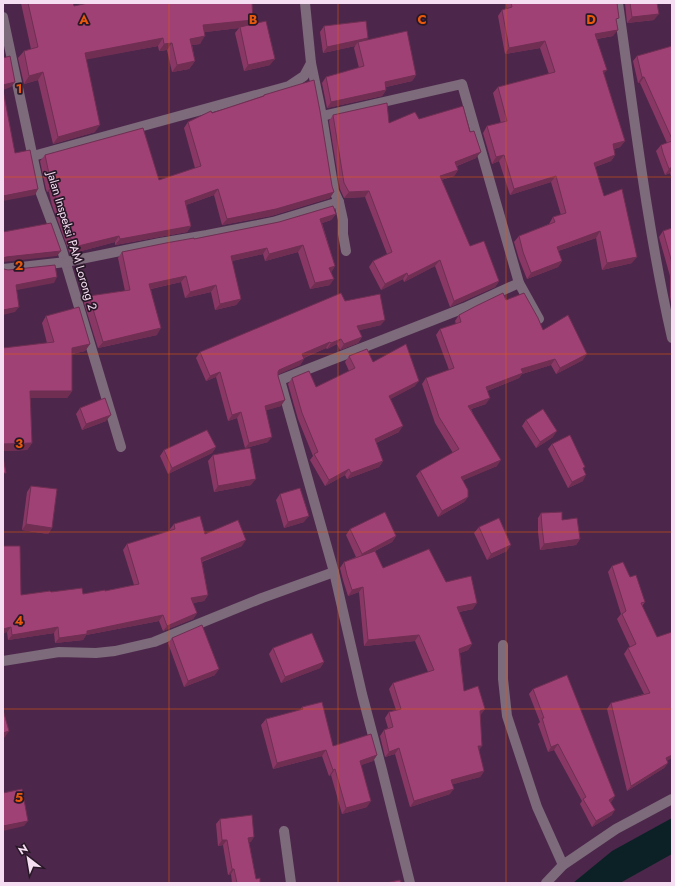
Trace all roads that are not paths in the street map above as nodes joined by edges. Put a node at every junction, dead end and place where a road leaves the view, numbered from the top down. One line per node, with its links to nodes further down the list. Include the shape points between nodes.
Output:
1 (305, 3): 4 (street)
2 (618, 3): 13 (street, via 645,193)
3 (3, 17): 6 (street, Jalan Inspeksi PAM Lorong 2)
4 (311, 63): 5 (street); 6 (street, via 304,76 289,86)
5 (322, 116): 7 (street, via 334,191); 11 (street, via 462,84)
6 (33, 156): 9 (street, Jalan Inspeksi PAM Lorong 2, via 40,191)
7 (339, 202): 8 (street); 9 (street, via 273,222)
8 (346, 252)
9 (66, 262): 10 (street); 14 (street, Jalan Inspeksi PAM Lorong 2)
10 (3, 268)
11 (519, 283): 12 (street); 15 (street, via 464,308 280,380)
12 (539, 319)
13 (672, 338)
14 (121, 446)
15 (334, 572): 17 (street, via 154,642 115,652 59,652); 22 (street)
16 (503, 645): 20 (street, via 502,679 507,716 537,807)
17 (3, 661)
18 (672, 799): 20 (street, via 616,829)
19 (284, 831): 21 (street)
20 (563, 865): 23 (street)
21 (291, 883)
22 (410, 883)
23 (546, 883)

